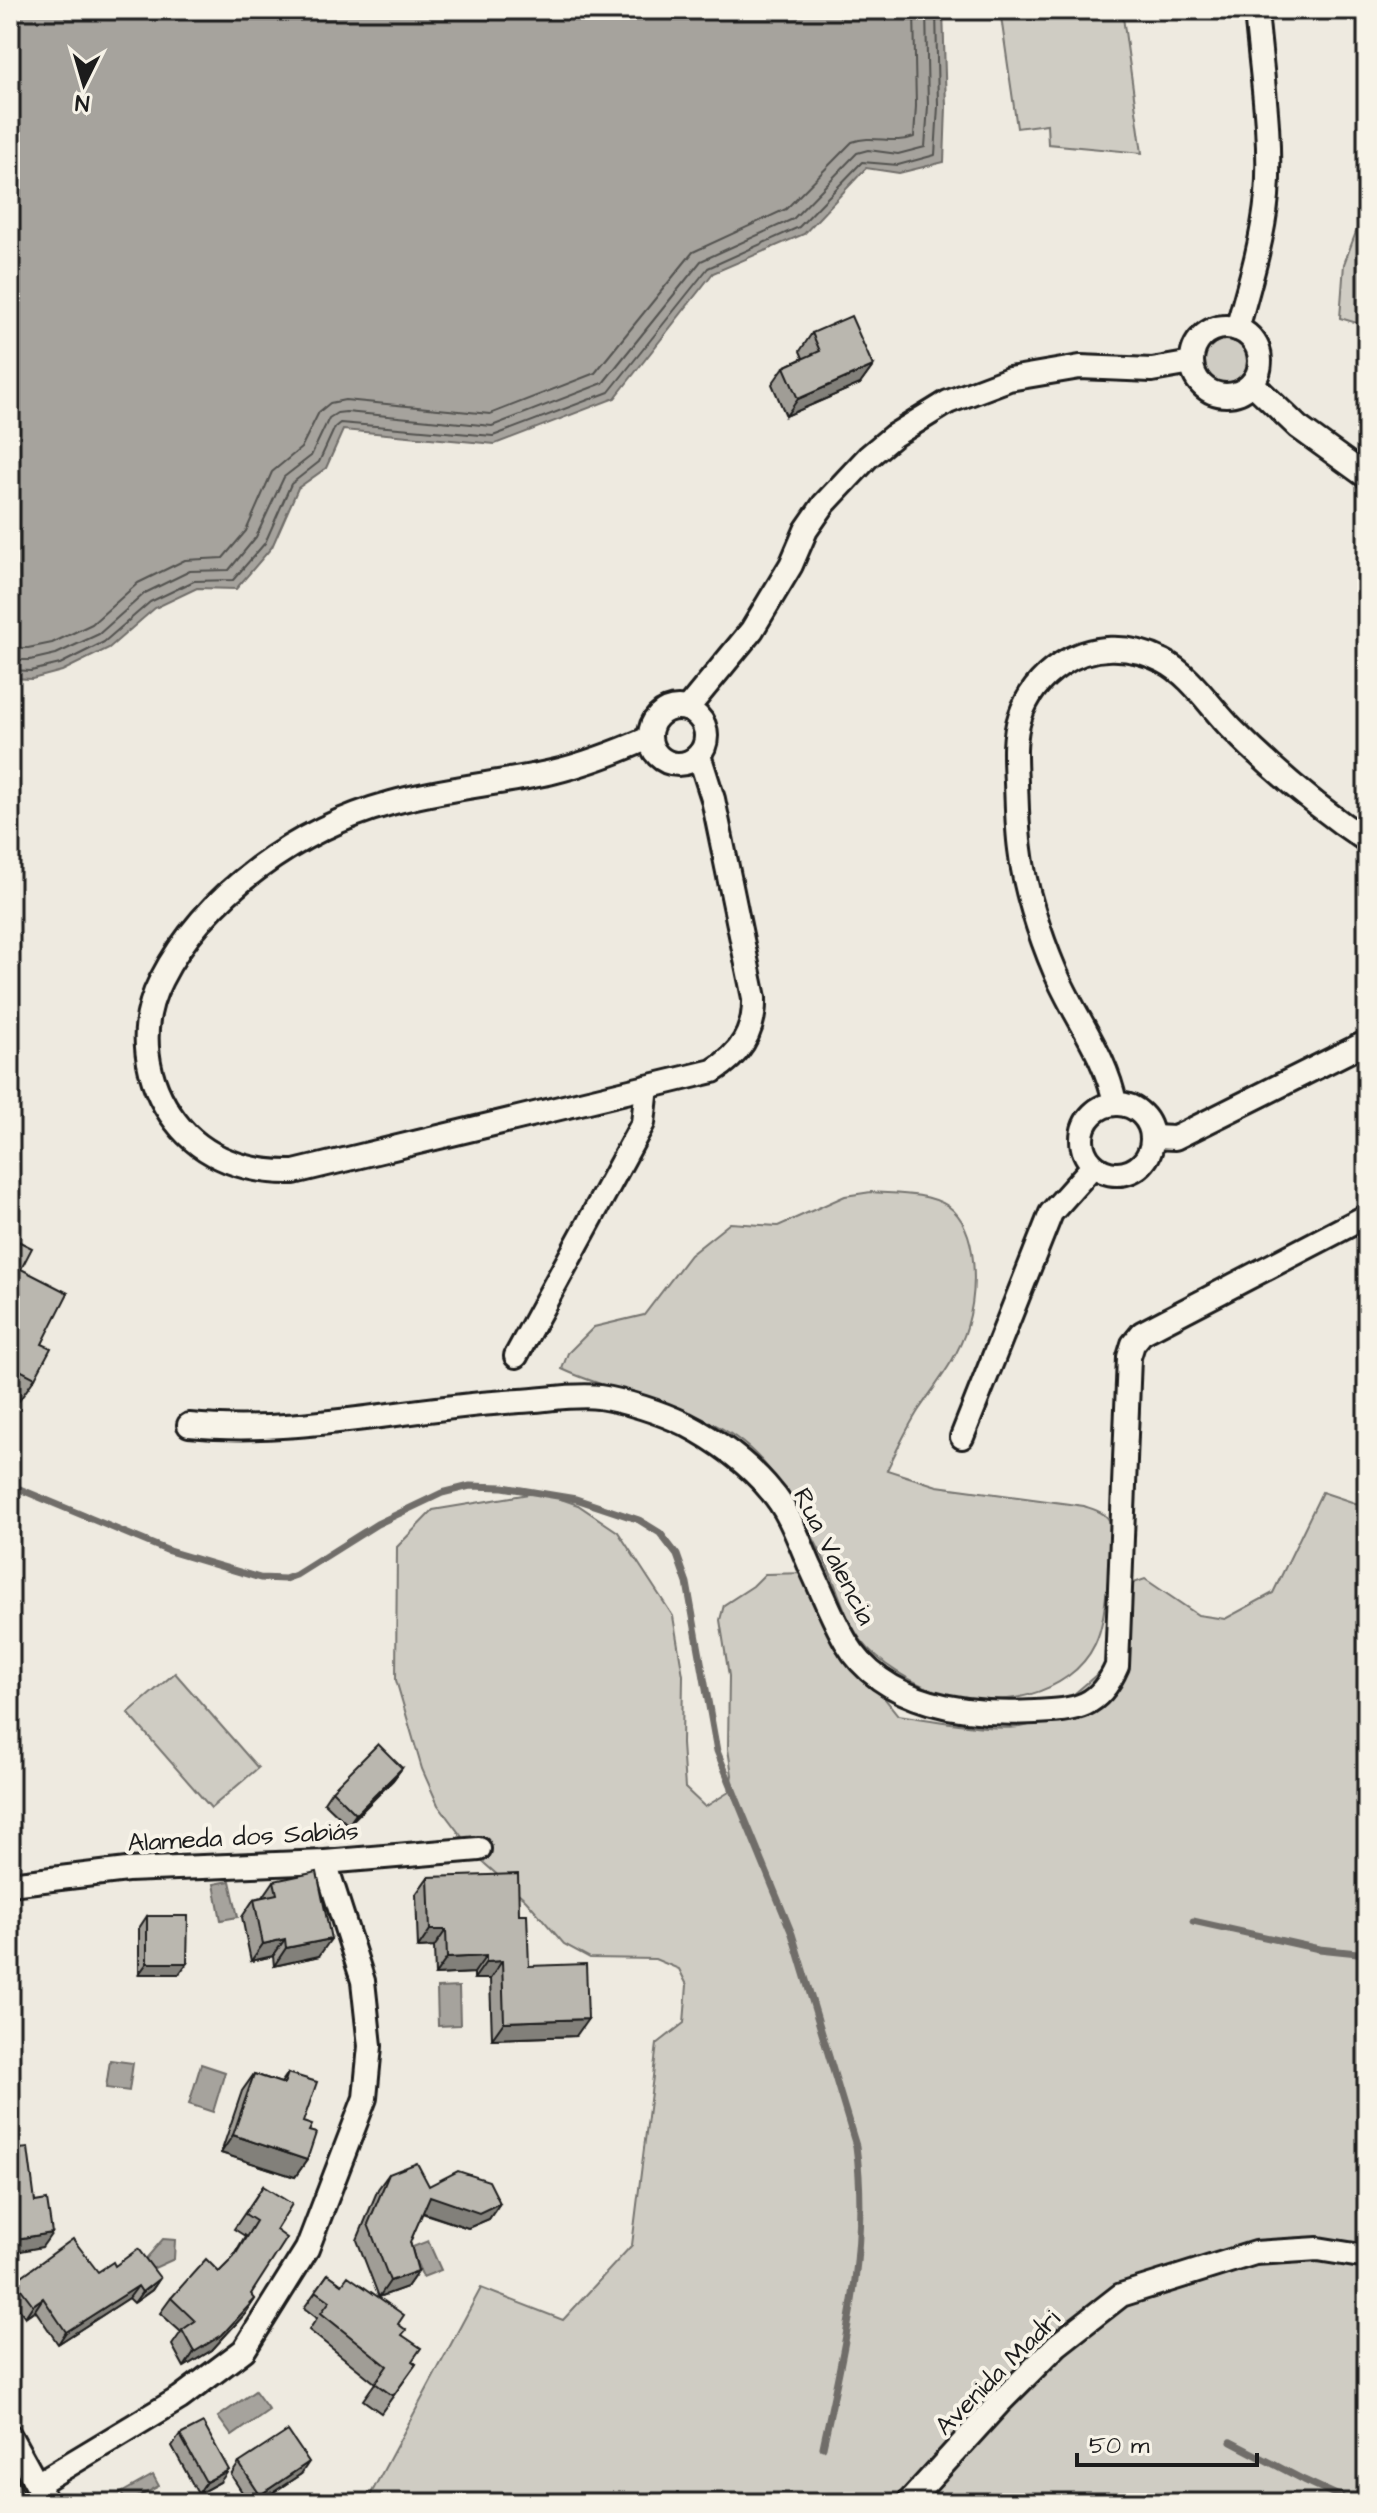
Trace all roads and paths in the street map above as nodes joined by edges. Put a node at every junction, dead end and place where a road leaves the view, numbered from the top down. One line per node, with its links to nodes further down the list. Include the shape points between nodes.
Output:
1 (1256, 10): 2 (street, via 1267,196)
2 (1237, 329): 3 (street, via 1224,327 1201,338); 4 (street, via 1257,346 1259,372)
3 (1192, 363): 4 (street, via 1196,376 1215,393 1229,395); 6 (street, via 1152,370 1080,367 1044,372 978,389 920,418 868,457 824,504 752,630)
4 (1252, 383): 5 (street, via 1298,427)
5 (1367, 477)
6 (687, 709): 7 (street, via 665,710 650,727); 8 (street, via 697,715 706,734)
7 (649, 738): 8 (street, via 652,749 668,763 690,762); 11 (street, via 551,772 393,802 291,846 233,889 186,941 156,989 146,1030 150,1073 167,1111 213,1154 252,1170 294,1172)
8 (699, 755): 11 (street, via 713,799 754,1011 741,1047 723,1065)
9 (1367, 841): 12 (street, via 1270,764 1167,663 1114,648 1077,656 1048,674 1026,701 1016,734 1020,851 1055,972 1107,1075)
10 (1367, 1042): 13 (street, via 1175,1138)
11 (647, 1087): 16 (street, via 643,1123)
12 (1115, 1103): 13 (street, via 1140,1112); 14 (street, via 1090,1115 1083,1127 1081,1141)
13 (1153, 1137): 14 (street, via 1151,1151 1133,1171 1105,1173)
14 (1093, 1166): 18 (street, via 1051,1213)
15 (1367, 1216): 17 (street, Rua Valencia, via 1142,1333 1133,1344 1125,1416 1117,1666 1096,1699 1075,1710 955,1708 923,1702 893,1687 864,1665 847,1643 772,1491 730,1452 648,1410 598,1397 482,1403 232,1429)
16 (516, 1356)
17 (189, 1425)
18 (962, 1437)
19 (479, 1849): 20 (street, Alameda dos Sabiás)
20 (325, 1862): 21 (street, Alameda dos Sabiás, via 127,1870); 24 (street, via 363,1981 370,2046 365,2098 307,2249 244,2350)
21 (10, 1884)
22 (1367, 2257): 25 (street, Avenida Madri, via 1318,2249 1255,2253 1121,2295 1057,2345)
23 (10, 2436): 24 (street)
24 (42, 2494)
25 (908, 2503)

